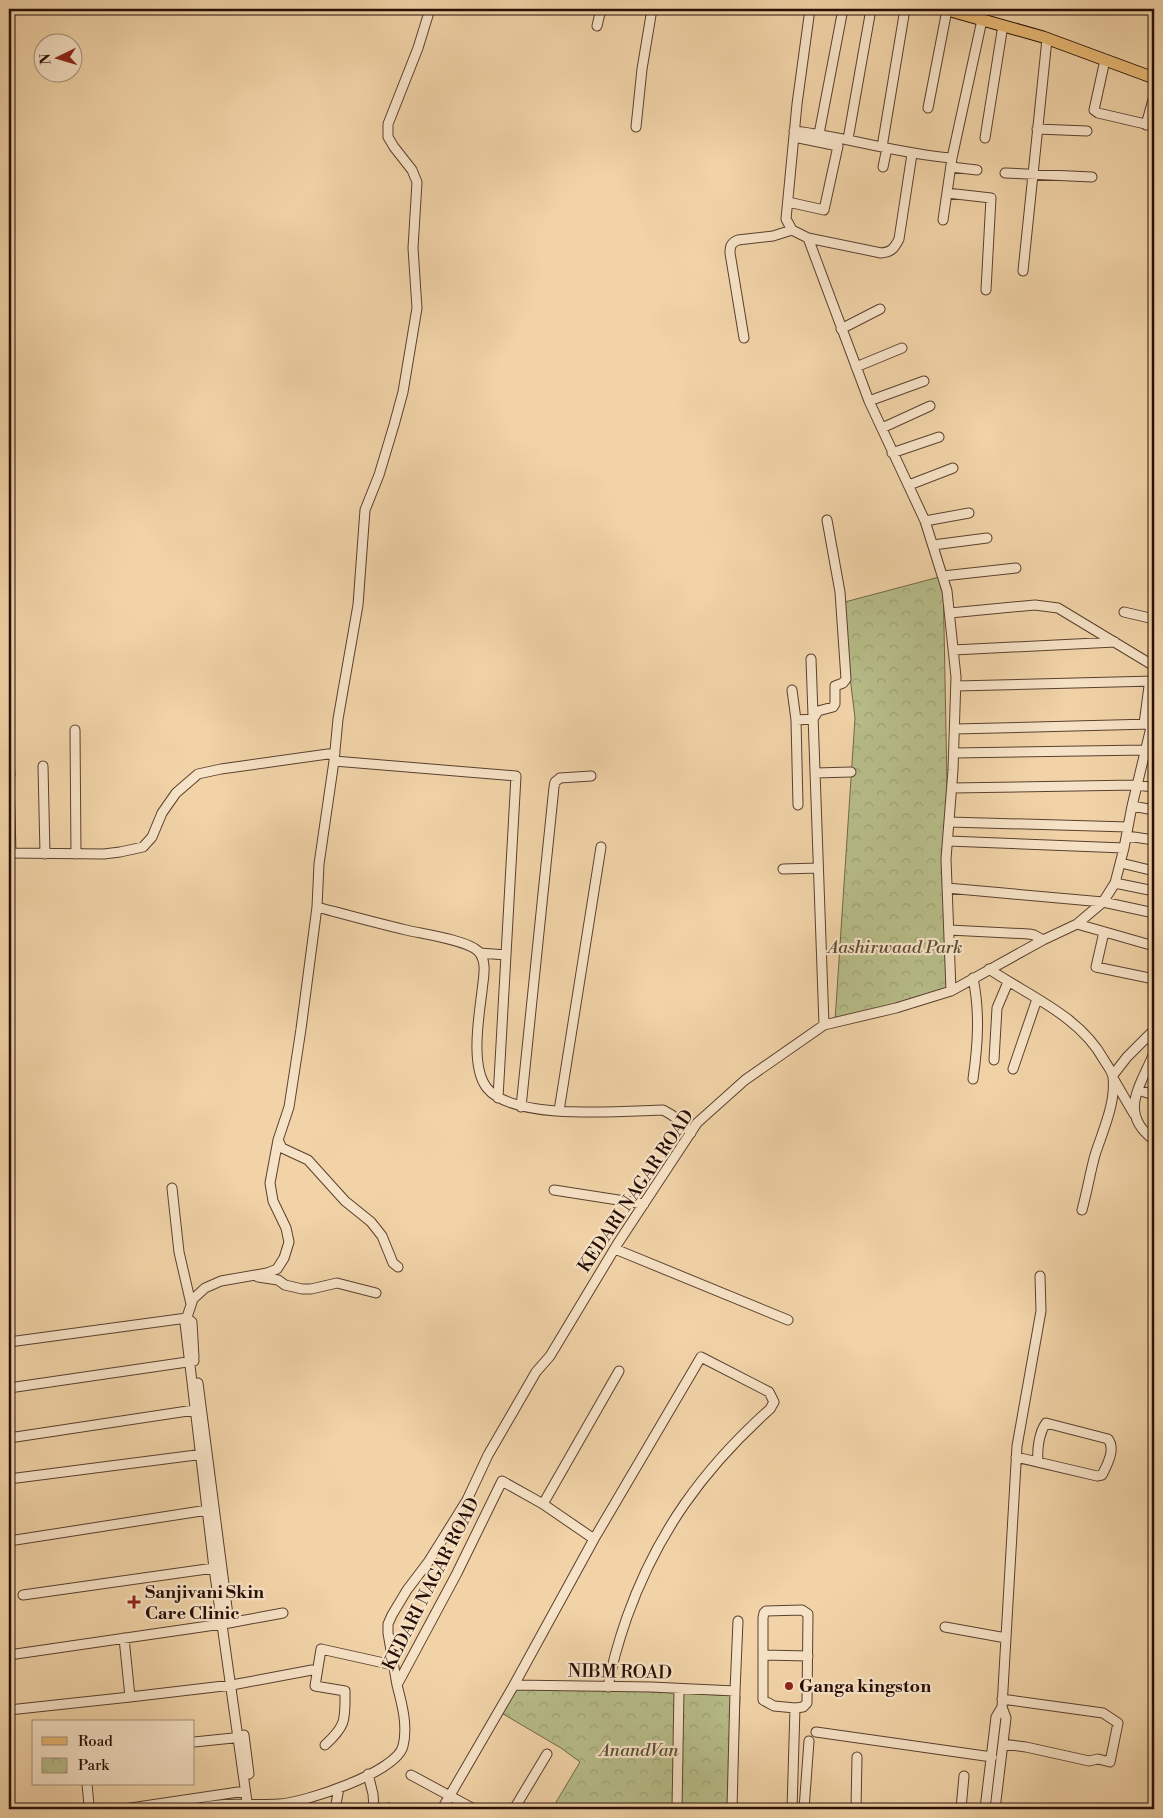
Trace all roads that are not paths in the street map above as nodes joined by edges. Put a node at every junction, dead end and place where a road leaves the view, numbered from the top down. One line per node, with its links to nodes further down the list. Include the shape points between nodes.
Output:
1 (430, 9): 77 (street, via 388,124 388,138 417,182 413,248 417,308 403,392 379,475 365,510 358,606)
2 (600, 9): 11 (street)
3 (652, 9): 18 (street)
4 (810, 9): 21 (street)
5 (843, 9): 22 (street)
6 (871, 9): 24 (street)
7 (905, 9): 25 (street)
8 (945, 9): 9 (main road); 16 (street)
9 (982, 20): 10 (main road); 27 (street)
10 (1003, 25): 12 (main road); 23 (street)
11 (597, 26)
12 (1047, 39): 13 (main road); 19 (street)
13 (1105, 60): 14 (main road); 17 (street, via 1094,110)
14 (1154, 78)
15 (1154, 96): 17 (street)
16 (928, 108)
17 (1150, 126)
18 (636, 127)
19 (1037, 129): 20 (street); 31 (street)
20 (1087, 131)
21 (794, 134): 22 (street); 34 (street); 34 (street, via 838,146 824,210)
22 (819, 134): 24 (street)
23 (985, 138)
24 (848, 139): 25 (street)
25 (884, 147): 26 (street); 28 (street)
26 (912, 154): 27 (street); 37 (street, via 898,240 889,252)
27 (952, 162): 29 (street); 33 (street)
28 (883, 167)
29 (977, 170)
30 (1005, 173): 31 (street)
31 (1033, 174): 32 (street); 38 (street)
32 (1092, 177)
33 (947, 193): 35 (street); 39 (street, via 991,198)
34 (788, 202): 36 (street, via 786,219)
35 (943, 220)
36 (792, 230): 37 (street); 42 (street, via 738,240 730,247)
37 (808, 238): 41 (street)
38 (1023, 272)
39 (986, 290)
40 (880, 309): 41 (street)
41 (841, 329): 44 (street)
42 (744, 338)
43 (902, 348): 44 (street)
44 (856, 367): 46 (street)
45 (924, 381): 46 (street)
46 (869, 401): 48 (street)
47 (930, 406): 48 (street)
48 (882, 428): 50 (street)
49 (939, 437): 50 (street)
50 (892, 453): 52 (street)
51 (953, 468): 52 (street)
52 (909, 485): 55 (street)
53 (969, 513): 55 (street)
54 (827, 520): 70 (street, via 840,592 846,679 835,686 833,708 818,711)
55 (925, 521): 57 (street)
56 (987, 538): 57 (street)
57 (933, 546): 59 (street)
58 (1016, 568): 59 (street)
59 (943, 576): 61 (street)
60 (1124, 612): 62 (street)
61 (950, 613): 63 (street, via 1036,605 1058,608); 64 (street)
62 (1154, 619)
63 (1114, 642): 64 (street); 66 (street)
64 (954, 650): 68 (street)
65 (811, 659): 70 (street)
66 (1153, 665)
67 (1152, 684): 68 (street); 72 (street, KEDARI NAGAR ROAD)
68 (956, 686): 73 (street)
69 (792, 690): 71 (street)
70 (814, 719): 71 (street); 81 (street)
71 (796, 720): 87 (street)
72 (1150, 721): 73 (street); 75 (street, KEDARI NAGAR ROAD)
73 (955, 729): 76 (street)
74 (75, 730): 98 (street)
75 (1145, 750): 76 (street); 84 (street, KEDARI NAGAR ROAD)
76 (954, 753): 86 (street)
77 (334, 757): 98 (street, via 229,767 198,774 176,793 143,847 120,852); 107 (street, via 319,864); 115 (street, via 516,776)
78 (9, 762): 82 (street)
79 (43, 766): 97 (street)
80 (851, 772): 81 (street)
81 (815, 773): 100 (street)
82 (9, 775): 96 (street)
83 (591, 776): 133 (street, via 560,778 555,782)
84 (1136, 785): 85 (street); 86 (street); 88 (street, KEDARI NAGAR ROAD)
85 (1154, 787)
86 (952, 788): 90 (street)
87 (798, 804)
88 (1132, 806): 89 (street); 91 (street, KEDARI NAGAR ROAD)
89 (1154, 810)
90 (949, 822): 91 (street); 93 (street)
91 (1127, 831): 92 (street); 95 (street, KEDARI NAGAR ROAD)
92 (1154, 840)
93 (948, 842): 95 (street); 104 (street)
94 (601, 847): 134 (street)
95 (1124, 848): 99 (street, KEDARI NAGAR ROAD)
96 (10, 853): 97 (street)
97 (45, 854): 98 (street)
98 (76, 854)
99 (1120, 863): 102 (street); 103 (street, KEDARI NAGAR ROAD)
100 (818, 868): 101 (street); 122 (street)
101 (782, 869)
102 (1154, 871)
103 (1115, 883): 105 (street); 106 (street, KEDARI NAGAR ROAD)
104 (947, 888): 106 (street); 110 (street)
105 (1154, 891)
106 (1103, 902): 108 (street); 109 (street, KEDARI NAGAR ROAD)
107 (317, 907): 114 (street, via 449,940); 137 (street, via 289,1107)
108 (1154, 913)
109 (1077, 924): 111 (street); 112 (street, KEDARI NAGAR ROAD)
110 (949, 930): 112 (street, via 1029,934); 120 (street)
111 (1104, 932): 113 (street); 118 (street, via 1096,966)
112 (1043, 940): 116 (street, KEDARI NAGAR ROAD)
113 (1154, 946)
114 (480, 953): 115 (street); 132 (street, via 484,966 477,1044 480,1071 486,1088)
115 (506, 955): 132 (street)
116 (989, 969): 117 (street, KEDARI NAGAR ROAD); 119 (street)
117 (974, 978): 120 (street, KEDARI NAGAR ROAD); 129 (street, via 979,1028)
118 (1154, 979)
119 (1008, 982): 121 (street); 125 (street, via 997,1008)
120 (951, 991): 122 (street, KEDARI NAGAR ROAD)
121 (1037, 999): 127 (street); 128 (street, via 1088,1037)
122 (824, 1025): 136 (street, KEDARI NAGAR ROAD, via 744,1080 697,1123)
123 (1154, 1030): 128 (street, via 1127,1057)
124 (1154, 1053): 126 (street)
125 (994, 1060)
126 (1152, 1064): 130 (street)
127 (1013, 1069)
128 (1113, 1077): 135 (street); 142 (street, via 1108,1116)
129 (973, 1078)
130 (1138, 1090): 131 (street); 135 (street)
131 (1154, 1095)
132 (498, 1098): 133 (street)
133 (520, 1107): 134 (street)
134 (559, 1111): 136 (street, via 663,1110 684,1123)
135 (1134, 1114): 138 (street, via 1144,1133)
136 (691, 1133): 141 (street, KEDARI NAGAR ROAD)
137 (278, 1140): 144 (street, via 282,1148 308,1160 345,1201 371,1222); 145 (street, via 270,1183 273,1201 289,1242 277,1269)
138 (1154, 1140)
139 (172, 1188): 148 (street, via 179,1252)
140 (554, 1190): 141 (street)
141 (644, 1204): 143 (street, KEDARI NAGAR ROAD)
142 (1082, 1210)
143 (614, 1249): 150 (street); 176 (street, KEDARI NAGAR ROAD, via 550,1356 536,1372 488,1455 467,1500 392,1615 388,1633)
144 (398, 1267)
145 (249, 1276): 147 (street, via 278,1280 302,1289 338,1284); 148 (street, via 204,1288)
146 (1040, 1276): 158 (street, via 1041,1311)
147 (376, 1293)
148 (191, 1305): 149 (street)
149 (187, 1318): 151 (street); 152 (street, via 192,1322)
150 (788, 1320)
151 (9, 1342)
152 (192, 1361): 154 (street); 155 (street)
153 (619, 1372): 161 (street)
154 (9, 1388)
155 (199, 1410): 156 (street); 157 (street)
156 (9, 1438)
157 (204, 1454): 160 (street); 162 (street)
158 (1016, 1457): 159 (street); 172 (street)
159 (1038, 1461): 159 (street, via 1102,1475 1111,1442 1046,1423 1042,1428)
160 (9, 1479)
161 (543, 1504): 163 (street); 179 (street, KEDARI NAGAR ROAD, via 502,1481)
162 (211, 1509): 164 (street); 165 (street)
163 (594, 1539): 180 (street); 181 (street, via 701,1357 769,1392 774,1402 770,1409 711,1468 659,1544 635,1596 617,1647)
164 (9, 1541)
165 (218, 1567): 166 (street); 169 (street)
166 (23, 1595)
167 (283, 1613): 169 (street)
168 (738, 1621): 183 (street)
169 (226, 1624): 171 (street); 178 (street)
170 (945, 1627): 172 (street)
171 (124, 1638): 173 (street); 184 (street)
172 (1006, 1638): 185 (street)
173 (9, 1655)
174 (763, 1655): 175 (street); 175 (street, via 764,1613 802,1610 808,1614); 186 (street, via 763,1700 774,1706)
175 (808, 1656): 186 (street, via 807,1703)
176 (393, 1665): 179 (street, KEDARI NAGAR ROAD); 193 (street, via 321,1649 315,1686 345,1691 345,1721)
177 (312, 1670): 178 (street)
178 (235, 1685): 184 (street); 189 (street)
179 (398, 1685): 197 (street, KEDARI NAGAR ROAD, via 404,1710 403,1746 390,1763)
180 (514, 1686): 181 (street, NIBM ROAD); 203 (street)
181 (608, 1687): 182 (street, NIBM ROAD)
182 (679, 1689): 183 (street, NIBM ROAD); 215 (street)
183 (735, 1691): 216 (street)
184 (130, 1697): 187 (street)
185 (1002, 1703): 192 (street, via 1006,1718); 192 (street, via 1102,1713 1118,1723 1110,1762 1088,1761); 195 (street, via 996,1717)
186 (795, 1708): 217 (street)
187 (9, 1710)
188 (816, 1732): 195 (street)
189 (242, 1738): 191 (street); 202 (street); 206 (street)
190 (808, 1741): 218 (street)
191 (195, 1742)
192 (1003, 1744): 222 (street)
193 (325, 1745)
194 (547, 1754): 214 (street)
195 (992, 1756): 221 (street)
196 (857, 1757): 219 (street)
197 (368, 1774): 201 (street, KEDARI NAGAR ROAD); 211 (street)
198 (411, 1774): 203 (street)
199 (964, 1776): 220 (street)
200 (87, 1786): 205 (street)
201 (339, 1788): 204 (street, KEDARI NAGAR ROAD); 210 (street)
202 (245, 1791): 206 (street); 208 (street)
203 (450, 1796): 207 (street); 212 (street)
204 (300, 1805): 206 (street, KEDARI NAGAR ROAD)
205 (90, 1806)
206 (249, 1806): 209 (street, KEDARI NAGAR ROAD, via 235,1803)
207 (459, 1806): 213 (street)
208 (124, 1809)
209 (195, 1809)
210 (335, 1809)
211 (374, 1809)
212 (442, 1809)
213 (474, 1809)
214 (514, 1809)
215 (677, 1809)
216 (732, 1809)
217 (792, 1809)
218 (804, 1809)
219 (856, 1809)
220 (961, 1809)
221 (986, 1809)
222 (995, 1809)

